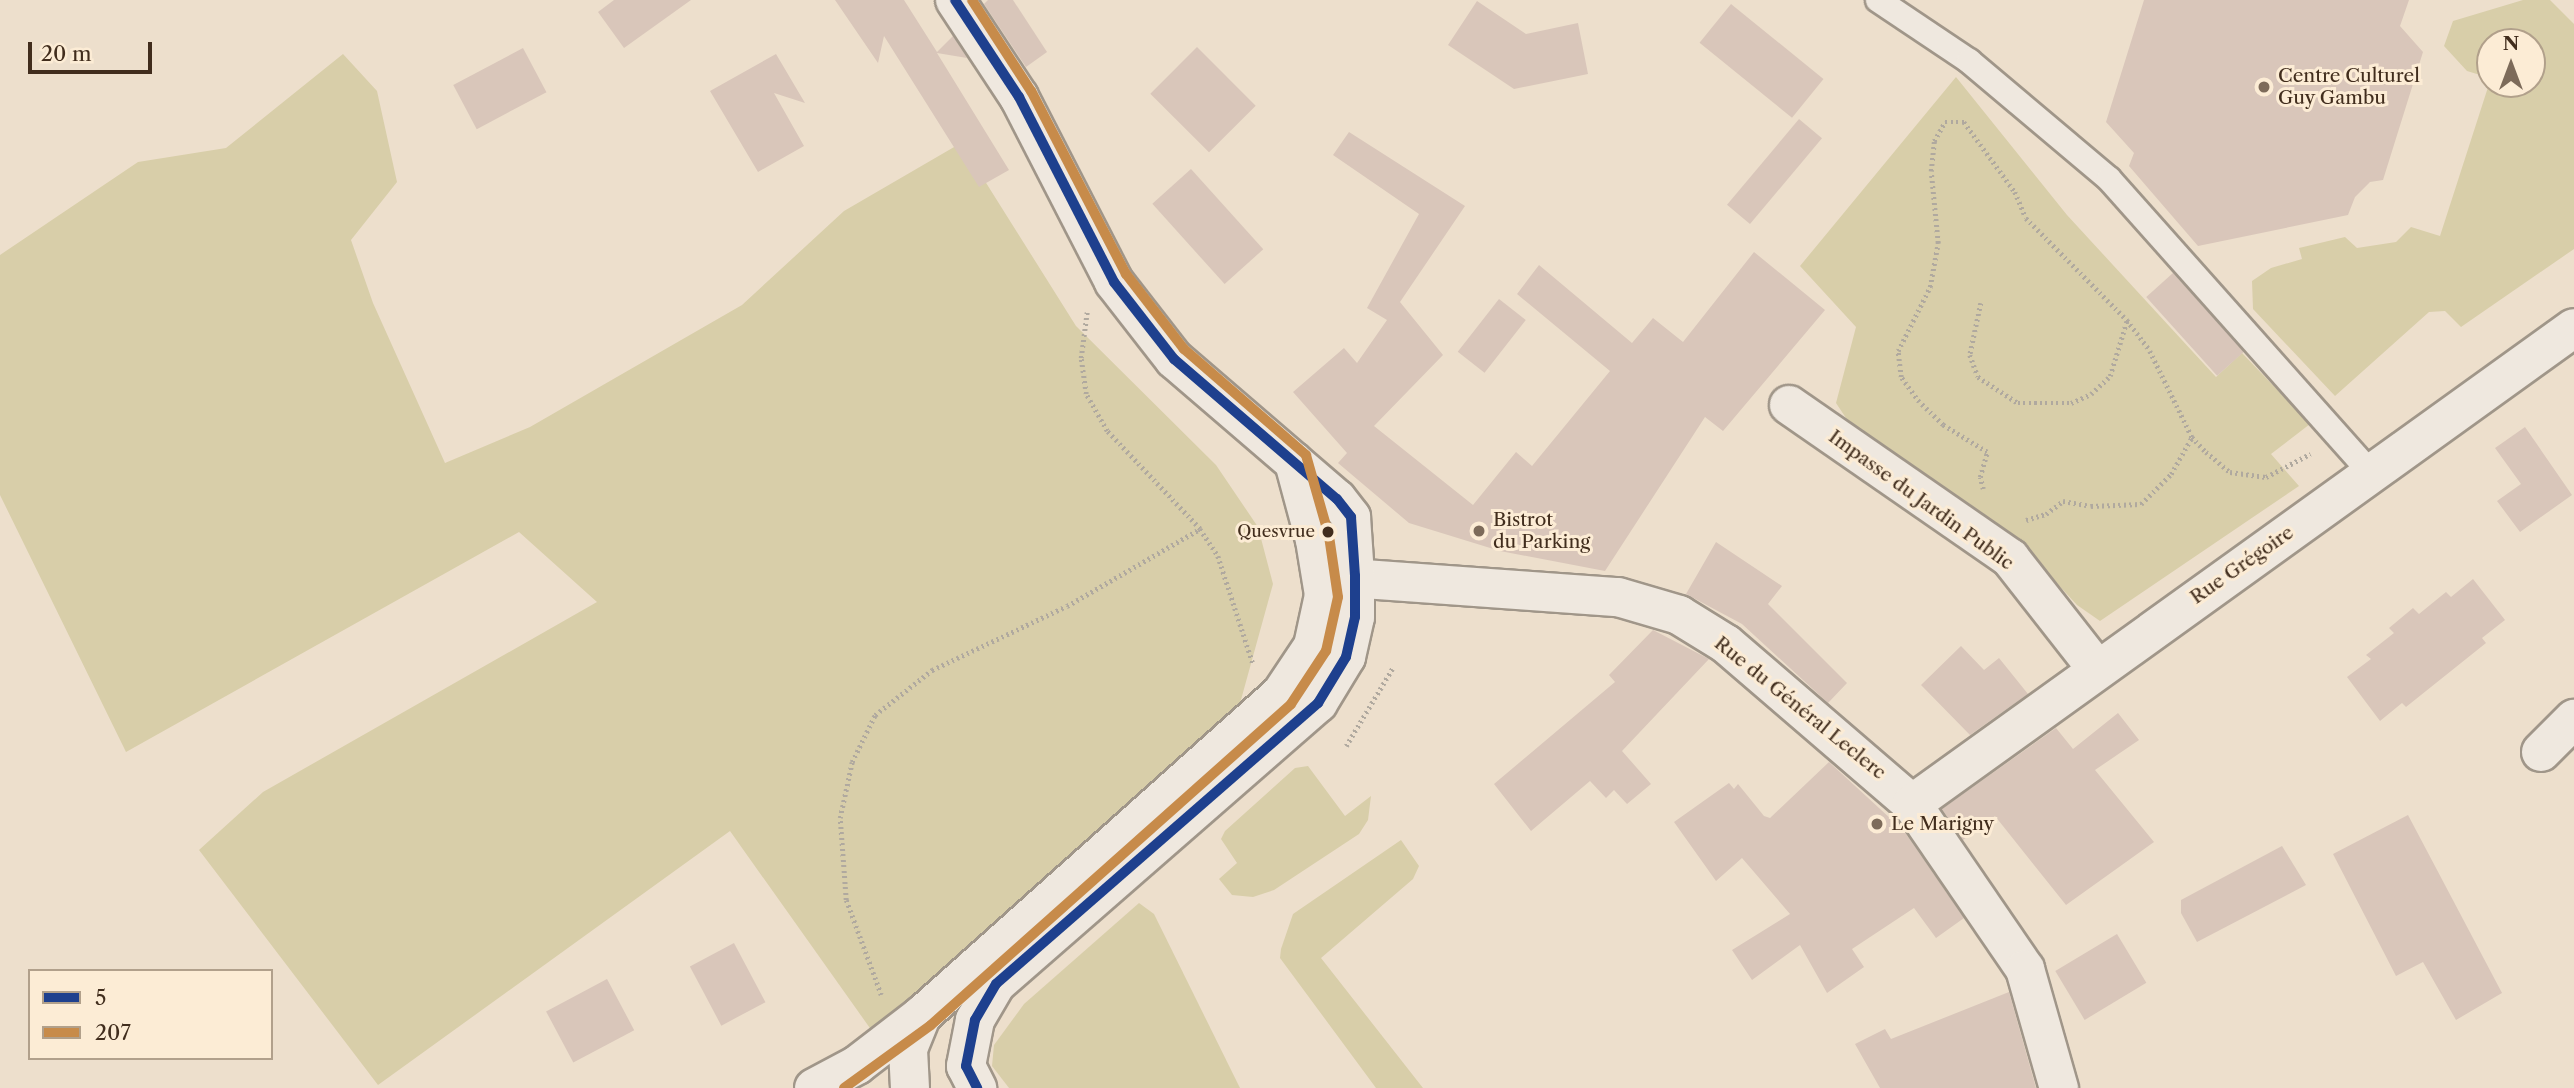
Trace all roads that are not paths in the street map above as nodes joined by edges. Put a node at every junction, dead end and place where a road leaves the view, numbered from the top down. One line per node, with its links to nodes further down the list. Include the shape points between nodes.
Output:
1 (955, 0): 6 (street, via 1019,97 1114,282 1174,359 1294,462)
2 (1878, 0): 5 (lane, via 1969,61 2109,179)
3 (2574, 328): 5 (street, Rue Grégoire)
4 (1789, 405): 7 (street, Impasse du Jardin Public, via 2010,558)
5 (2371, 473): 7 (street, Rue Grégoire)
6 (1338, 576): 10 (street, Rue du Général Leclerc, via 1618,597 1679,615 1726,644); 11 (street, via 1324,595 1313,646 1280,694); 14 (street, via 1356,617 1346,657 1318,703 996,984 975,1020 966,1066)
7 (2097, 669): 10 (street, Rue Grégoire)
8 (2574, 719): 9 (street)
9 (2541, 752)
10 (1912, 804): 15 (street, Rue du Général Leclerc, via 2025,969)
11 (909, 1026): 12 (street, via 857,1065); 13 (street)
12 (814, 1088)
13 (910, 1088)
14 (977, 1088)
15 (2059, 1088)

